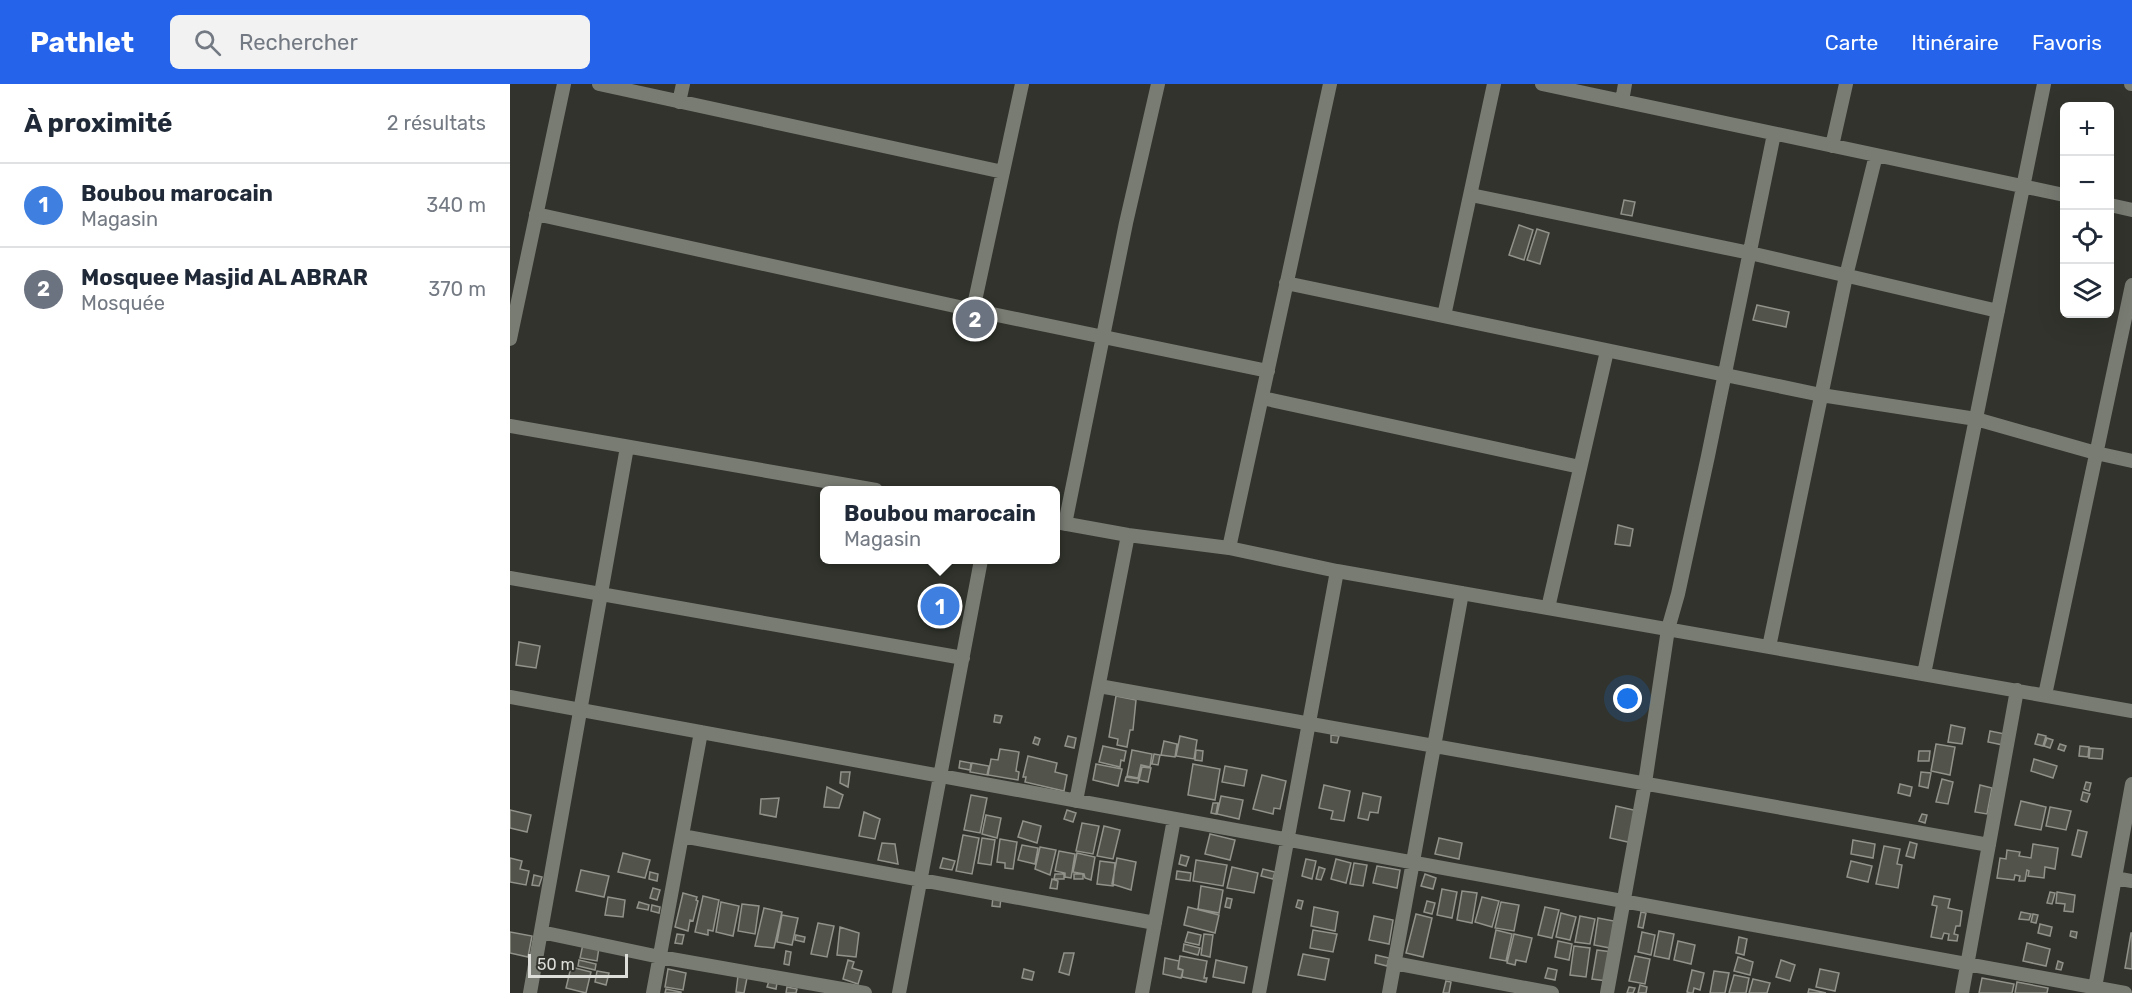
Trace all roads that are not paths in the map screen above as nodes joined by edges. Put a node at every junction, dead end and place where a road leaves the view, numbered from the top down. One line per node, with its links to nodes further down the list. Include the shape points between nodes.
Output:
1 (564, 84): 23 (street)
2 (599, 84): 13 (street)
3 (683, 84): 13 (street)
4 (1022, 84): 17 (street)
5 (1158, 84): 31 (street)
6 (1330, 84): 26 (street)
7 (1494, 84): 20 (street)
8 (1542, 84): 12 (street)
9 (1625, 84): 12 (street)
10 (1846, 84): 15 (street)
11 (2044, 84): 18 (street)
12 (1622, 101): 14 (street)
13 (679, 102): 17 (street)
14 (1774, 134): 15 (street); 24 (street)
15 (1832, 146): 16 (street)
16 (1876, 155): 18 (street); 25 (street)
17 (1003, 172): 28 (street)
18 (2023, 186): 19 (street); 29 (street)
19 (2060, 194)
20 (1471, 195): 24 (street); 30 (street)
21 (2114, 206): 22 (street)
22 (2132, 210)
23 (536, 214): 28 (street); 32 (street)
24 (1750, 253): 25 (street); 35 (street)
25 (1846, 276): 29 (street); 36 (street)
26 (1286, 283): 30 (street); 34 (street)
27 (2132, 285): 41 (street)
28 (974, 310): 31 (street)
29 (1998, 311): 38 (street)
30 (1444, 316): 33 (street)
31 (1104, 337): 34 (street); 45 (street)
32 (510, 339)
33 (1607, 351): 35 (street); 43 (street)
34 (1268, 371): 37 (street)
35 (1725, 375): 36 (street); 54 (street)
36 (1821, 394): 38 (street); 55 (street)
37 (1262, 398): 43 (street); 47 (street)
38 (1976, 419): 41 (street); 57 (street)
39 (510, 426): 40 (street)
40 (627, 447): 44 (street); 52 (street)
41 (2096, 453): 42 (street); 60 (street)
42 (2132, 461)
43 (1580, 467): 53 (street)
44 (853, 486)
45 (1060, 523): 46 (street)
46 (1128, 535): 47 (street); 58 (street)
47 (1229, 548): 49 (street)
48 (980, 564): 56 (street)
49 (1337, 571): 51 (street); 64 (street)
50 (510, 578): 52 (street)
51 (1462, 593): 53 (street); 66 (street)
52 (601, 594): 56 (street); 62 (street)
53 (1548, 608): 54 (street)
54 (1668, 629): 55 (street); 68 (street)
55 (1769, 647): 57 (street)
56 (963, 658): 67 (street)
57 (1924, 674): 59 (street)
58 (1098, 686): 64 (street); 70 (street)
59 (2017, 690): 60 (street); 74 (street)
60 (2045, 695): 63 (street)
61 (510, 697): 62 (street)
62 (580, 710): 65 (street); 81 (street)
63 (2132, 711)
64 (1309, 724): 66 (street); 73 (street)
65 (701, 732): 67 (street); 72 (street)
66 (1434, 746): 68 (street); 75 (street)
67 (940, 776): 70 (street); 77 (street)
68 (1645, 783): 74 (street); 79 (street)
69 (2132, 784): 76 (street)
70 (1076, 801): 71 (street)
71 (1174, 819): 73 (street); 80 (street)
72 (682, 836): 77 (street); 82 (street)
73 (1287, 840): 75 (street); 92 (street)
74 (1989, 845): 84 (street)
75 (1413, 863): 79 (street); 83 (street)
76 (2115, 878): 78 (street); 86 (street)
77 (921, 880): 80 (street); 90 (street)
78 (2132, 880)
79 (1622, 901): 84 (street); 95 (street)
80 (1155, 923): 91 (street)
81 (541, 932): 82 (street); 87 (street)
82 (660, 957): 88 (street); 89 (street)
83 (1394, 963): 85 (street); 93 (street)
84 (1967, 964): 86 (street); 96 (street)
85 (1482, 986): 94 (street)
86 (2094, 990): 97 (street)
87 (530, 993)
88 (653, 993)
89 (866, 993)
90 (899, 993)
91 (1143, 993)
92 (1259, 993)
93 (1389, 993)
94 (1552, 993)
95 (1607, 993)
96 (1962, 993)
97 (2125, 993)

